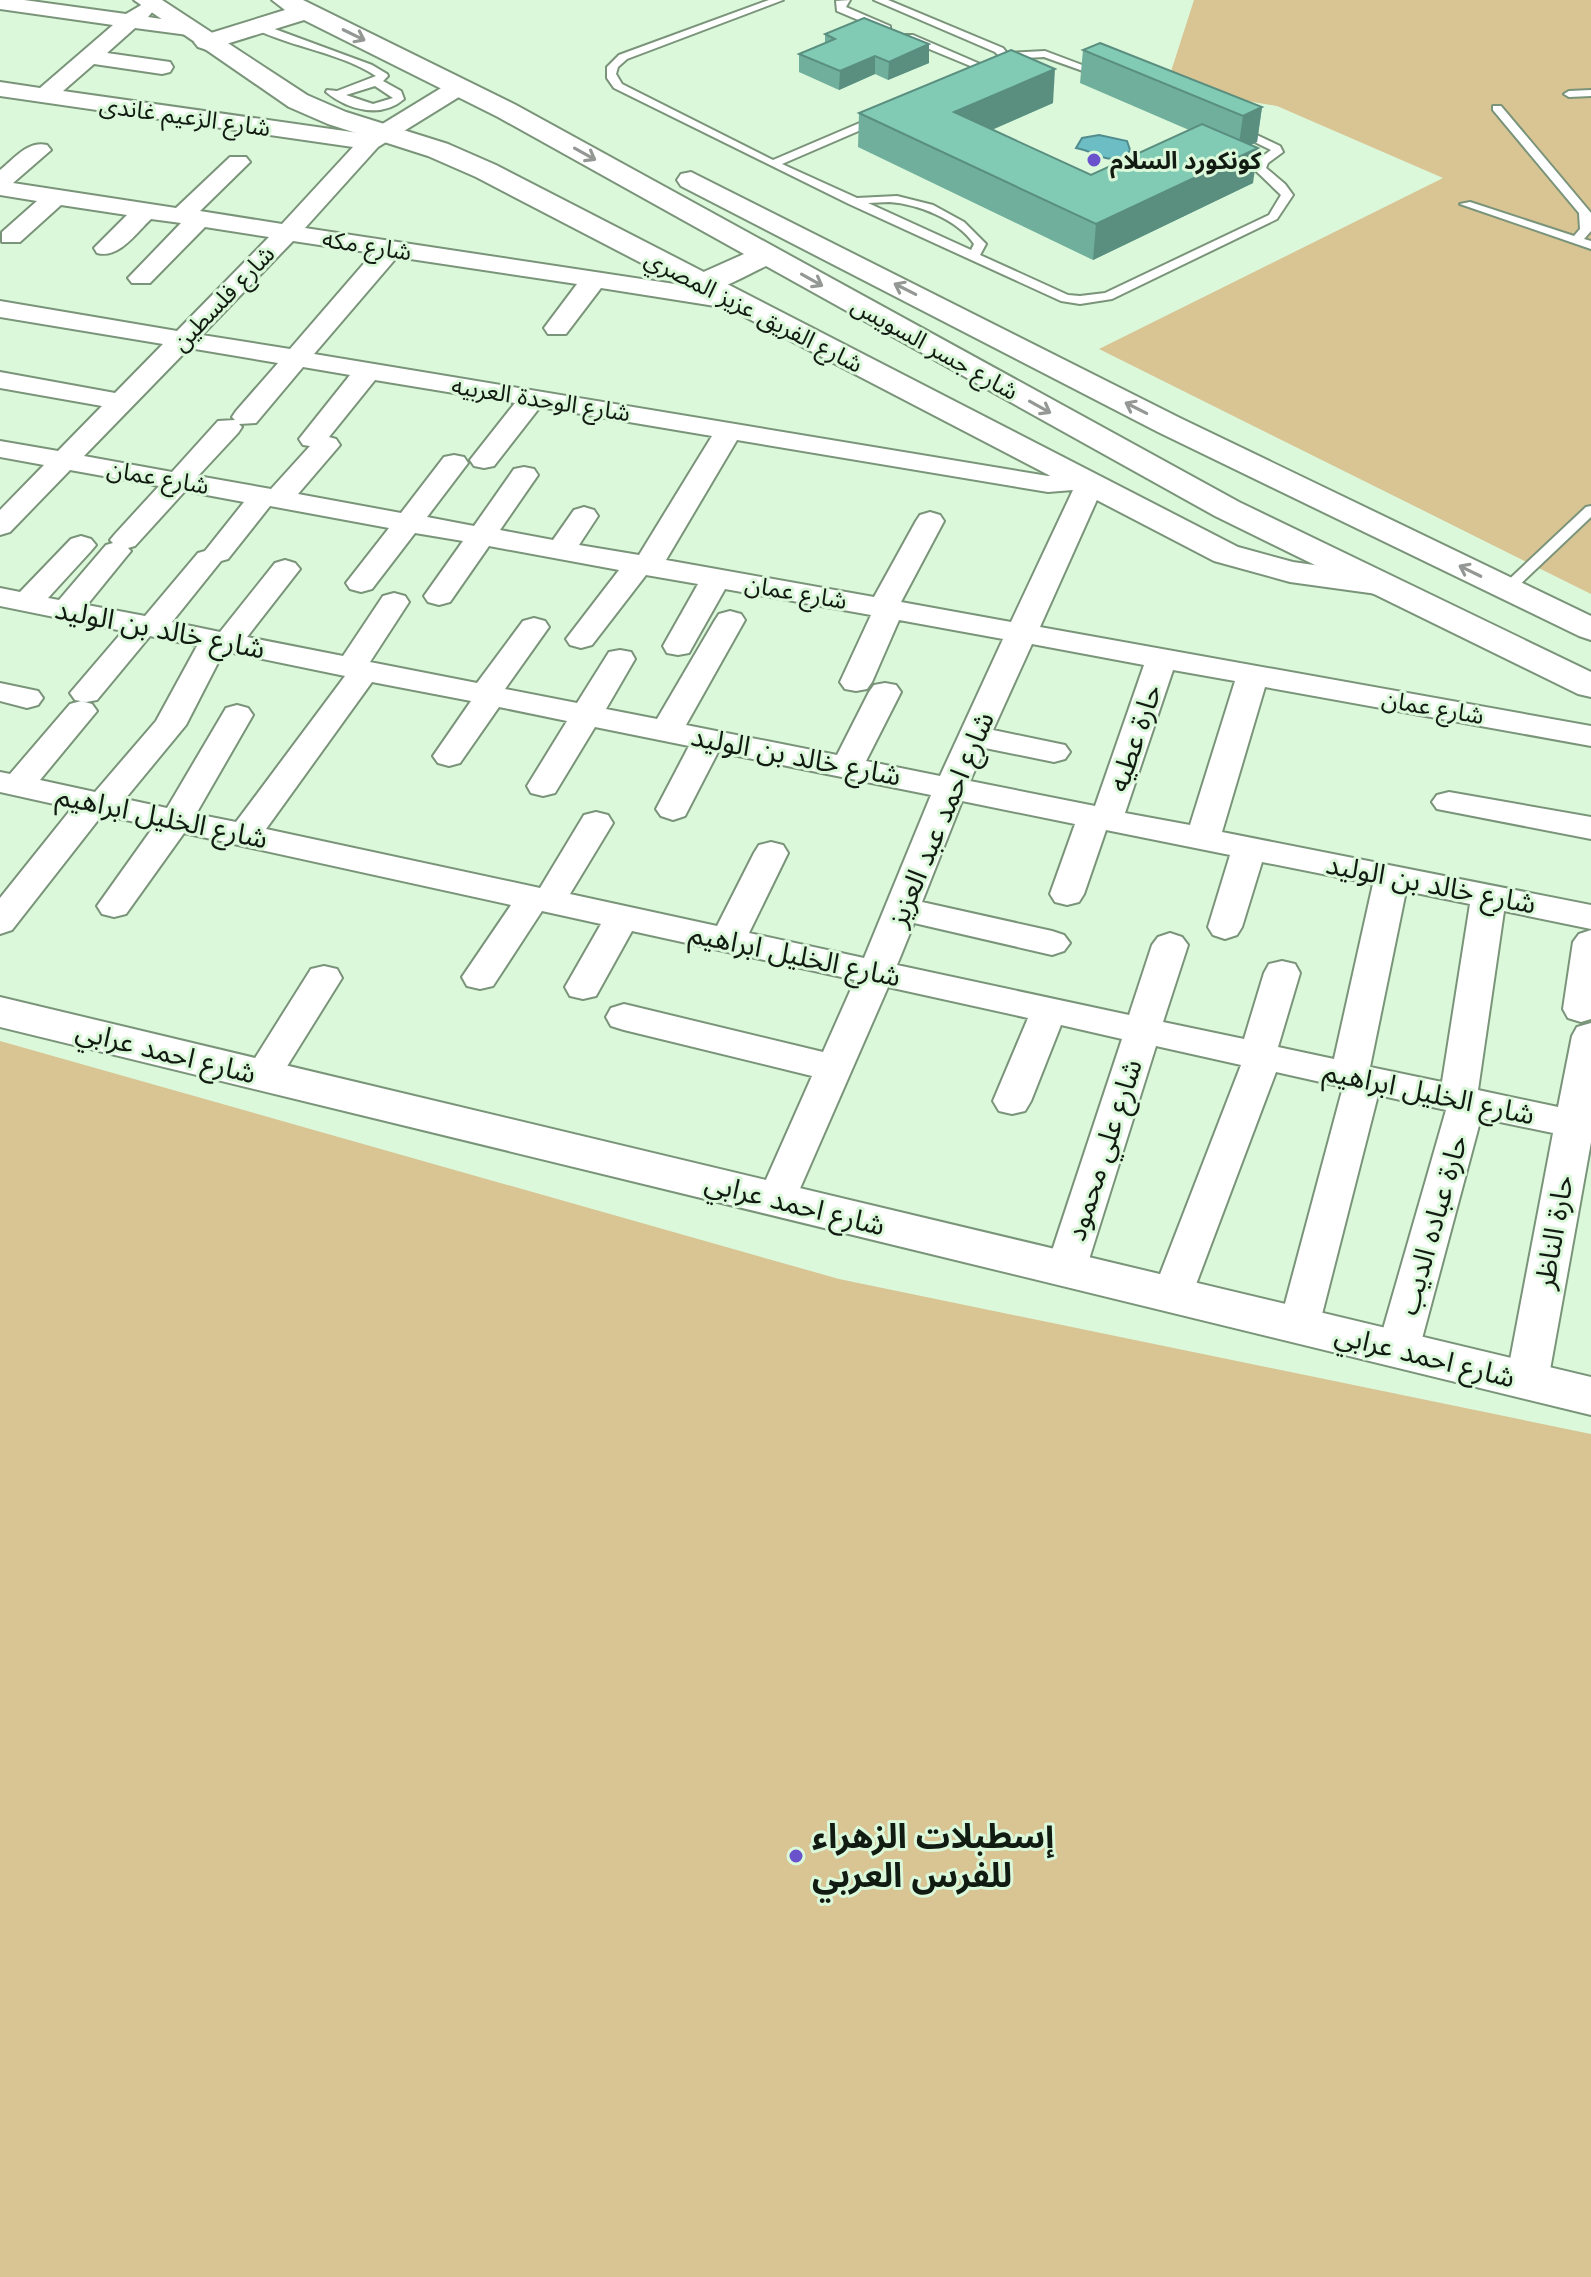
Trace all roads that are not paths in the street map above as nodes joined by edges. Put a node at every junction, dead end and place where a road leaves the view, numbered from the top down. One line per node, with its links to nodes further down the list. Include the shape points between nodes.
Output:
1 (339, 0): 56 (main road, شارع جسر السويس, one-way to 1)
2 (778, 0): 30 (lane, via 623,57 609,71 618,86)
3 (845, 0): 11 (lane, via 841,9)
4 (879, 0): 10 (lane)
5 (0, 3): 7 (street)
6 (295, 6): 8 (main road); 19 (main road, شارع جسر السويس, one-way to 19)
7 (143, 8): 9 (main road, شارع الفريق عزيز المصري); 13 (street)
8 (257, 26): 9 (main road); 18 (lane, via 283,40 356,60 383,76)
9 (197, 35): 27 (main road, شارع الفريق عزيز المصري, via 298,101)
10 (967, 36): 11 (lane); 12 (lane)
11 (937, 49): 15 (lane)
12 (1004, 56): 15 (lane); 17 (lane, via 1059,56)
13 (89, 57): 14 (street); 23 (street)
14 (162, 67)
15 (989, 70): 16 (lane)
16 (975, 76)
17 (1114, 79)
18 (376, 82): 18 (lane, via 399,99 370,109 332,93)
19 (459, 87): 27 (street, شارع فلسطين); 43 (main road, شارع جسر السويس, one-way to 43)
20 (0, 89): 23 (street, شارع الزعيم غاندى)
21 (1591, 93): 22 (lane)
22 (1569, 94)
23 (44, 96): 27 (street, شارع الزعيم غاندى)
24 (1497, 108): 36 (lane)
25 (889, 114): 30 (lane)
26 (1225, 124): 44 (lane, via 1276,148 1260,169 1287,195 1268,221 1095,299 1051,294)
27 (377, 137): 38 (street, شارع فلسطين); 46 (main road, شارع الفريق عزيز المصري, via 438,150 486,171)
28 (39, 150): 31 (street)
29 (238, 162): 37 (street)
30 (773, 164): 33 (lane)
31 (0, 185): 32 (street, شارع مكه)
32 (57, 196): 35 (street, شارع مكه); 39 (street)
33 (853, 202): 44 (lane); 44 (lane, via 913,202 972,231 980,244)
34 (1466, 204): 40 (lane)
35 (146, 210): 37 (street, شارع مكه); 37 (street, via 112,253 148,270)
36 (1588, 213): 40 (lane, via 1586,230)
37 (190, 217): 38 (street, شارع مكه)
38 (288, 232): 42 (street, شارع مكه); 50 (street, شارع فلسطين)
39 (11, 237)
40 (1576, 240): 41 (lane)
41 (1591, 245)
42 (391, 248): 45 (street, شارع مكه); 51 (street)
43 (766, 255): 46 (main road); 59 (main road, شارع جسر السويس, one-way to 59)
44 (973, 258)
45 (594, 280): 47 (street, شارع مكه); 49 (street)
46 (700, 284): 47 (main road, شارع الفريق عزيز المصري)
47 (734, 301): 66 (main road, شارع الفريق عزيز المصري)
48 (0, 310): 50 (street, شارع الوحدة العربيه)
49 (557, 328)
50 (183, 340): 51 (street, شارع الوحدة العربيه); 55 (street, شارع فلسطين)
51 (296, 359): 52 (street, شارع الوحدة العربيه); 65 (street)
52 (368, 371): 54 (street, شارع الوحدة العربيه); 67 (street, via 320,442)
53 (0, 380): 55 (street)
54 (533, 398): 57 (street, شارع الوحدة العربيه); 61 (street)
55 (122, 402): 60 (street, شارع فلسطين)
56 (1169, 425): 59 (main road, via 1189,442 1191,453 1175,457); 64 (main road, شارع جسر السويس)
57 (729, 431): 66 (street, شارع الوحدة العربيه, via 1048,484); 77 (street)
58 (0, 449): 60 (street, شارع عمان)
59 (1120, 452): 68 (main road, شارع جسر السويس)
60 (64, 460): 65 (street, شارع عمان); 73 (street, شارع فلسطين)
61 (484, 460)
62 (454, 463): 72 (street)
63 (524, 475): 74 (street)
64 (1275, 476): 68 (main road, via 1239,487 1231,493); 82 (main road, شارع جسر السويس, one-way to 64)
65 (179, 481): 67 (street, شارع عمان); 87 (street)
66 (1086, 482): 81 (main road, شارع الفريق عزيز المصري, via 1234,557 1318,577); 92 (street, شارع احمد عبد العزيز)
67 (270, 498): 72 (street, شارع عمان); 89 (street)
68 (1227, 509): 81 (main road, شارع جسر السويس)
69 (1589, 515): 82 (lane)
70 (584, 516): 76 (street)
71 (930, 521): 86 (street)
72 (407, 522): 74 (street, شارع عمان); 80 (street)
73 (0, 526)
74 (482, 536): 76 (street, شارع عمان); 83 (street)
75 (81, 545): 84 (street)
76 (561, 550): 77 (street, شارع عمان)
77 (643, 565): 79 (street, شارع عمان); 93 (street)
78 (285, 569): 94 (street)
79 (716, 578): 86 (street, شارع عمان); 95 (street)
80 (361, 583)
81 (1377, 584): 100 (main road, شارع جسر السويس)
82 (1507, 589): 91 (main road, شارع جسر السويس)
83 (439, 596)
84 (14, 599): 87 (street, شارع خالد بن الوليد)
85 (394, 602): 98 (street)
86 (886, 609): 92 (street, شارع عمان); 110 (street)
87 (67, 610): 89 (street, شارع خالد بن الوليد)
88 (730, 620): 104 (street)
89 (148, 626): 94 (street, شارع خالد بن الوليد); 113 (street)
90 (534, 627): 101 (street)
91 (1591, 629)
92 (1023, 633): 96 (street, شارع عمان); 105 (street, شارع احمد عبد العزيز)
93 (581, 639)
94 (221, 641): 98 (street, شارع خالد بن الوليد); 115 (street, via 170,725)
95 (678, 646)
96 (1162, 658): 99 (street, شارع عمان); 117 (street, حارة عطيه)
97 (620, 659): 102 (street)
98 (358, 668): 101 (street, شارع خالد بن الوليد); 121 (street)
99 (1253, 675): 106 (street, شارع عمان); 122 (street)
100 (1591, 686)
101 (488, 694): 102 (street, شارع خالد بن الوليد); 109 (street)
102 (587, 714): 104 (street, شارع خالد بن الوليد); 111 (street)
103 (237, 715): 118 (street)
104 (667, 730): 107 (street, شارع خالد بن الوليد)
105 (975, 736): 108 (street); 112 (street, شارع احمد عبد العزيز)
106 (1591, 736)
107 (709, 738): 110 (street, شارع خالد بن الوليد); 116 (street)
108 (1054, 752)
109 (449, 756)
110 (847, 766): 112 (street, شارع خالد بن الوليد)
111 (543, 786)
112 (951, 787): 117 (street, شارع خالد بن الوليد); 130 (street, شارع احمد عبد العزيز)
113 (8, 788): 115 (street, شارع الخليل ابراهيم)
114 (1449, 802): 120 (street)
115 (99, 803): 118 (street, شارع الخليل ابراهيم); 133 (street)
116 (673, 809)
117 (1100, 817): 122 (street, شارع خالد بن الوليد); 126 (street, حارة عطيه)
118 (176, 820): 121 (street, شارع الخليل ابراهيم); 129 (street)
119 (596, 823): 128 (street)
120 (1591, 828)
121 (244, 835): 128 (street, شارع الخليل ابراهيم)
122 (1203, 838): 123 (street, شارع خالد بن الوليد)
123 (1249, 847): 125 (street, شارع خالد بن الوليد); 134 (street)
124 (771, 853): 135 (street)
125 (1392, 876): 127 (street, شارع خالد بن الوليد); 152 (street)
126 (1067, 894)
127 (1489, 896): 132 (street, شارع خالد بن الوليد); 153 (street, حارة عباده الديب)
128 (541, 900): 131 (street, شارع الخليل ابراهيم); 141 (street)
129 (114, 906)
130 (902, 909): 137 (street); 139 (street, شارع احمد عبد العزيز)
131 (623, 917): 135 (street, شارع الخليل ابراهيم); 143 (street)
132 (1591, 917)
133 (0, 922)
134 (1225, 927)
135 (728, 940): 139 (street, شارع الخليل ابراهيم)
136 (1591, 942): 147 (street, حارة الناظر)
137 (1052, 943)
138 (1170, 945): 148 (street, شارع علي محمود)
139 (876, 973): 144 (street, شارع الخليل ابراهيم); 150 (street, شارع احمد عبد العزيز)
140 (1282, 973): 149 (street)
141 (480, 977)
142 (324, 978): 151 (street)
143 (583, 987)
144 (1049, 1010): 148 (street, شارع الخليل ابراهيم); 154 (street)
145 (0, 1012): 151 (main road, شارع احمد عرابي)
146 (624, 1017): 150 (street)
147 (1586, 1022): 155 (street, حارة الناظر)
148 (1142, 1031): 149 (street, شارع الخليل ابراهيم); 157 (street, شارع علي محمود)
149 (1260, 1056): 152 (street, شارع الخليل ابراهيم); 158 (street)
150 (834, 1068): 156 (street, شارع احمد عبد العزيز)
151 (263, 1075): 156 (main road, شارع احمد عرابي)
152 (1357, 1077): 153 (street, شارع الخليل ابراهيم); 159 (street)
153 (1463, 1100): 155 (street, شارع الخليل ابراهيم); 160 (street, حارة عباده الديب)
154 (1012, 1101)
155 (1582, 1126): 161 (street, حارة الناظر)
156 (776, 1200): 157 (main road, شارع احمد عرابي)
157 (1066, 1269): 158 (main road, شارع احمد عرابي)
158 (1172, 1295): 159 (main road, شارع احمد عرابي)
159 (1299, 1326): 160 (main road, شارع احمد عرابي)
160 (1398, 1350): 161 (main road, شارع احمد عرابي)
161 (1527, 1381): 162 (main road, شارع احمد عرابي)
162 (1591, 1396)

